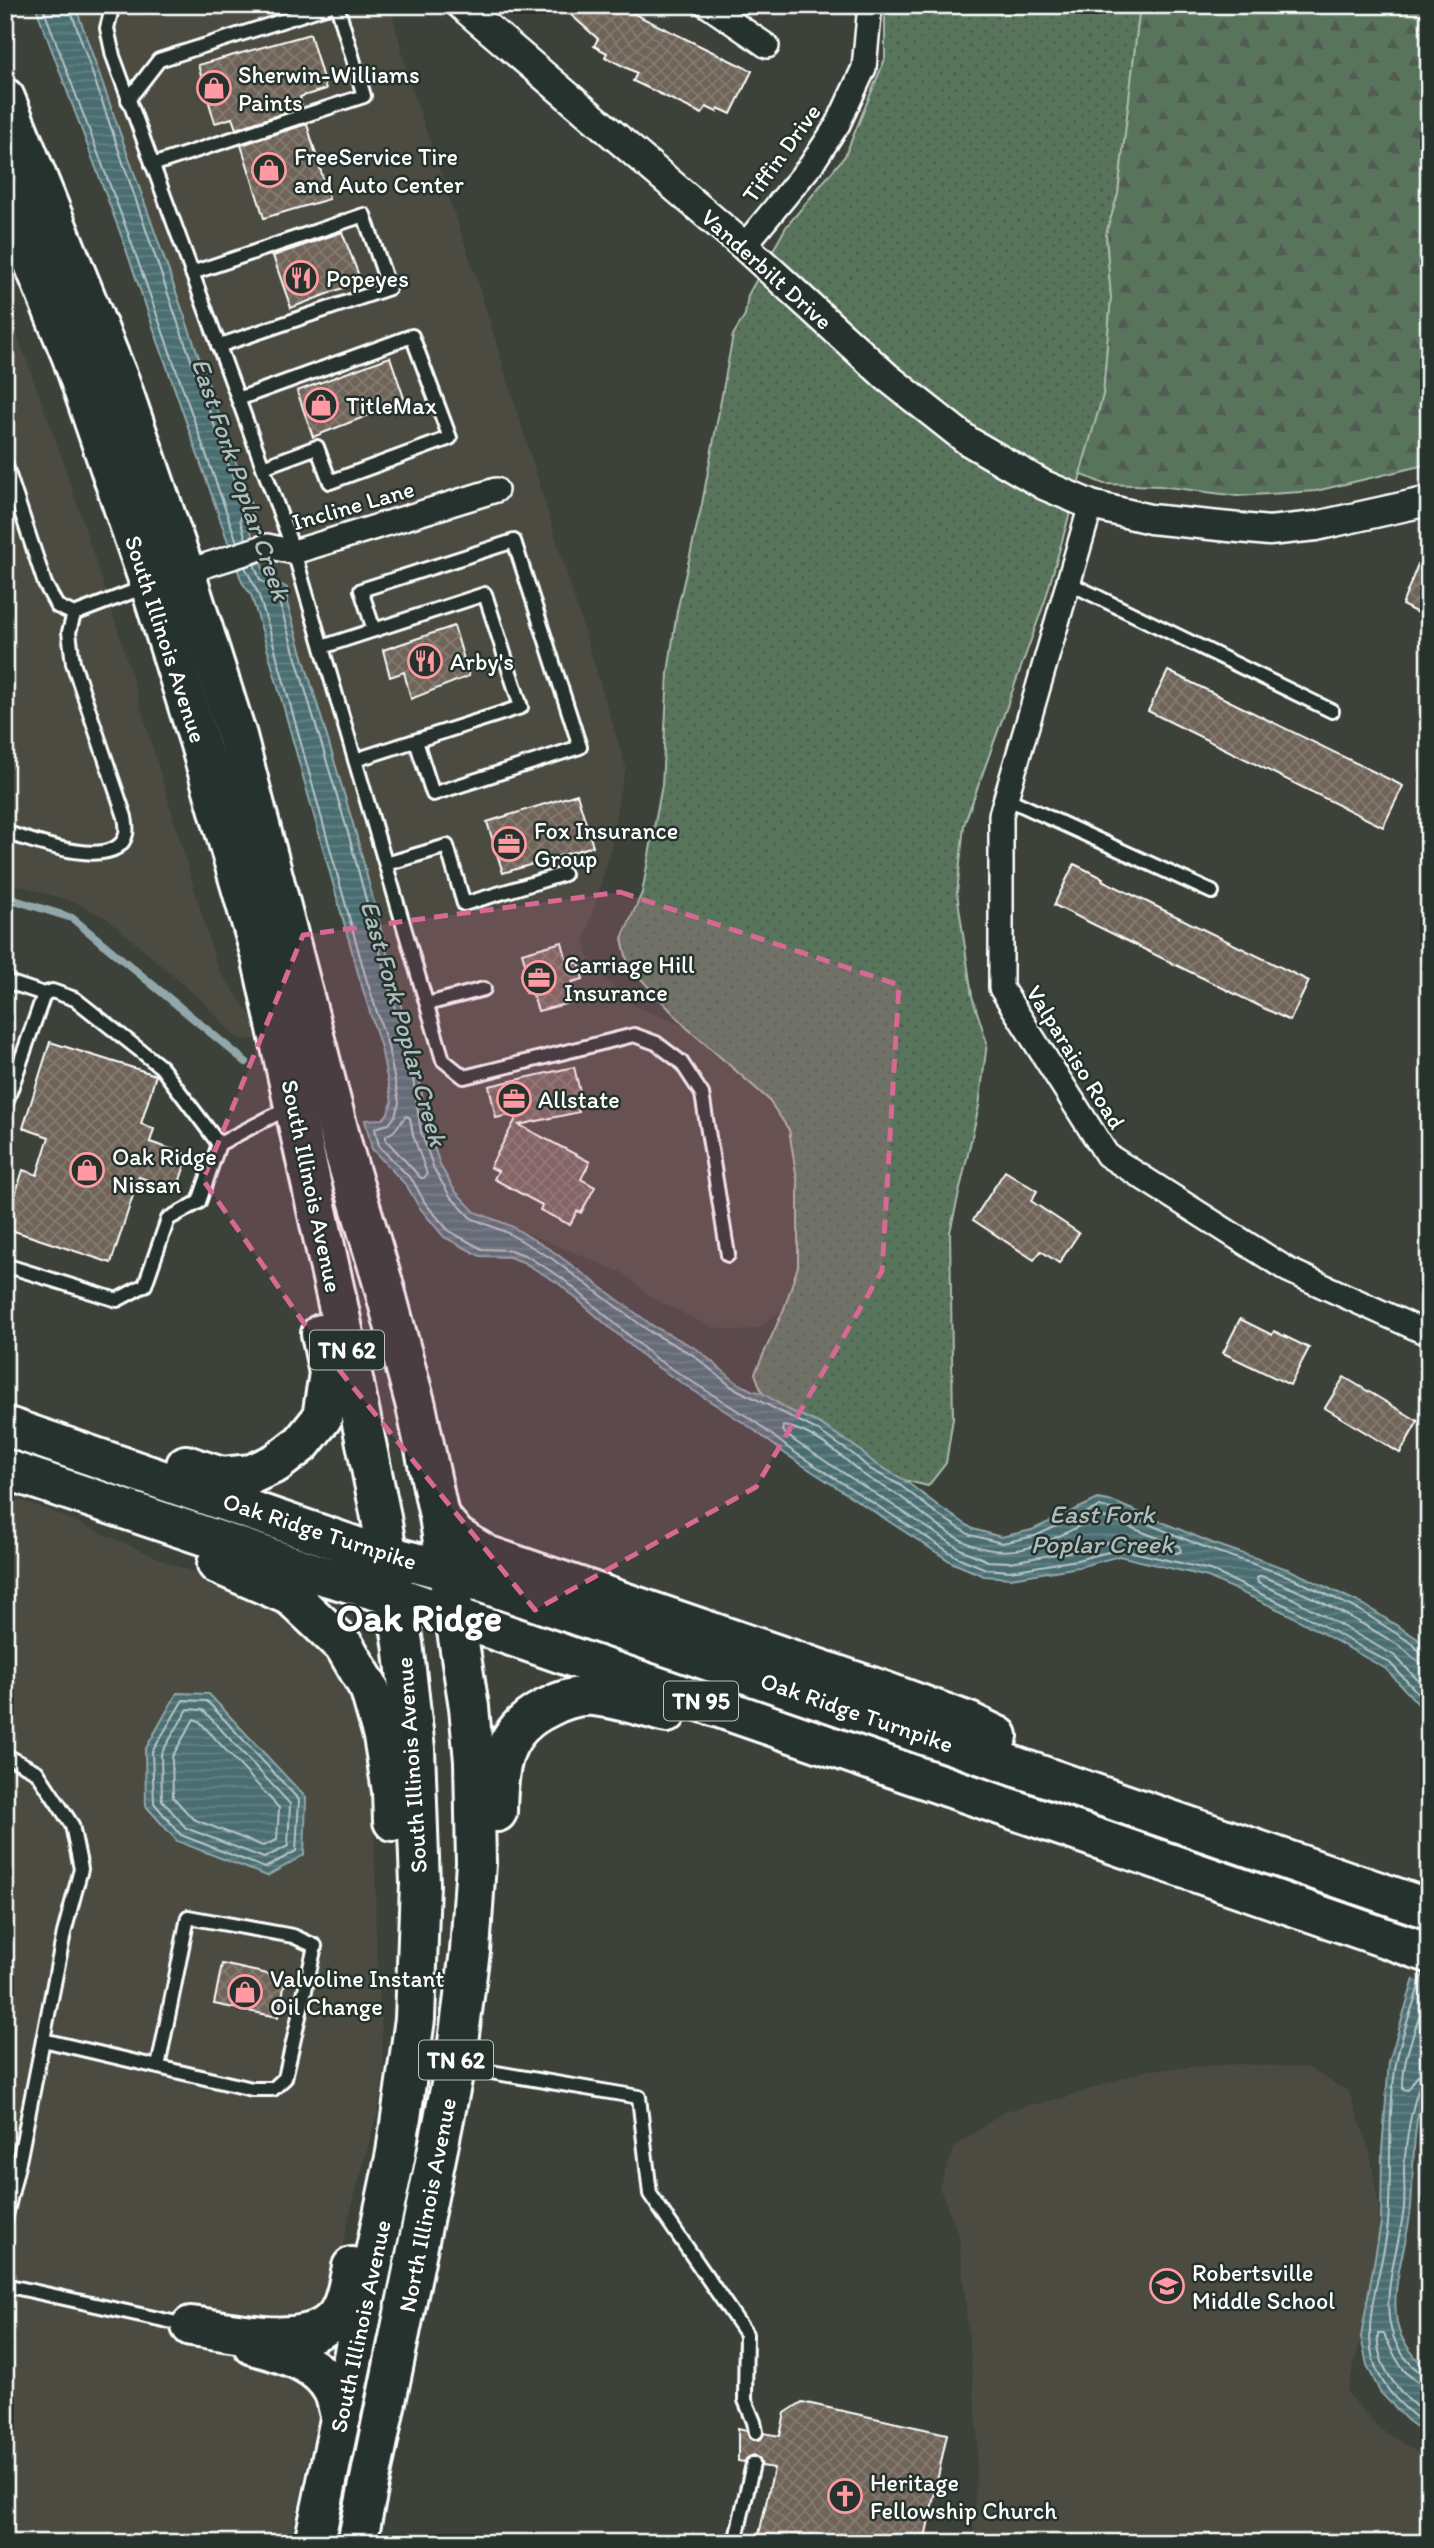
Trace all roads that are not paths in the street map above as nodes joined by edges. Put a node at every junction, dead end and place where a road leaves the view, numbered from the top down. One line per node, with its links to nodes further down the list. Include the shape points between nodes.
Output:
1 (114, 5): 8 (lane, via 107,28)
2 (334, 5): 8 (lane, via 159,60); 9 (lane, via 365,96)
3 (461, 5): 11 (street, Vanderbilt Drive)
4 (707, 5): 6 (street)
5 (870, 5): 11 (street, Tiffin Drive, via 864,68 838,124 811,165)
6 (767, 46)
7 (5, 98): 21 (highway, South Illinois Avenue / TN 62, via 119,380)
8 (128, 100): 9 (lane)
9 (152, 165): 12 (lane)
10 (5, 193): 21 (highway, South Illinois Avenue / TN 62, via 72,357)
11 (744, 246): 19 (street, Vanderbilt Drive, via 887,377 968,441 1044,485)
12 (192, 273): 13 (lane); 13 (lane, via 364,215 389,288)
13 (218, 345): 14 (lane)
14 (238, 399): 16 (lane); 16 (lane, via 412,335 450,438 330,482 317,447)
15 (5, 463): 23 (lane, via 45,584 57,606)
16 (263, 467): 20 (lane)
17 (496, 490): 20 (street, Incline Lane)
18 (1429, 501): 19 (street, Vanderbilt Drive, via 1316,526 1269,531 1150,519)
19 (1091, 505): 22 (street, Valparaiso Road)
20 (294, 552): 21 (street, Incline Lane, via 267,546); 25 (lane)
21 (176, 576): 23 (lane); 38 (highway, South Illinois Avenue / TN 62, via 200,741 261,956); 48 (highway, South Illinois Avenue / TN 62, via 237,736 344,1152 416,1406)
22 (1069, 583): 26 (lane); 29 (street, Valparaiso Road)
23 (74, 614): 30 (lane, via 69,632 73,663 125,817 126,835 104,854)
24 (374, 630): 25 (lane); 27 (lane, via 485,594 521,707); 27 (lane, via 361,590 514,541 580,747 433,794)
25 (323, 646): 28 (lane)
26 (1332, 711)
27 (416, 741): 28 (lane)
28 (355, 760): 31 (lane)
29 (1006, 798): 33 (lane); 44 (street, Valparaiso Road, via 1001,815 1001,988 1107,1155 1289,1270)
30 (5, 832)
31 (386, 864): 32 (lane, via 447,846 464,904); 37 (lane)
32 (565, 874)
33 (1212, 892)
34 (5, 981): 36 (lane)
35 (484, 989): 37 (lane)
36 (44, 994): 39 (lane); 40 (lane, via 52,991 75,999 161,1067)
37 (426, 1004): 42 (lane, via 443,1060 464,1077 634,1035 656,1043 681,1062 702,1094)
38 (295, 1105): 40 (lane); 41 (highway, South Illinois Avenue / TN 62)
39 (5, 1106)
40 (219, 1144): 43 (lane, via 199,1202 168,1219 145,1285 117,1300)
41 (311, 1180): 45 (highway, via 305,1255 329,1373 322,1418 302,1443 252,1474 222,1477 113,1441); 49 (highway, South Illinois Avenue / TN 62)
42 (728, 1255)
43 (5, 1265)
44 (1429, 1334)
45 (10, 1428): 49 (highway, Oak Ridge Turnpike / TN 95)
46 (5, 1469): 51 (highway, Oak Ridge Turnpike / TN 95)
47 (5, 1475): 59 (highway, via 291,1596 345,1647 370,1690 383,1736 392,1791 397,1897)
48 (439, 1516): 50 (highway, South Illinois Avenue / TN 62); 55 (highway, via 457,1537 485,1555 969,1722)
49 (388, 1555): 50 (highway, Oak Ridge Turnpike / TN 95); 51 (highway, South Illinois Avenue / TN 62)
50 (448, 1571): 52 (highway, North Illinois Avenue / TN 62); 55 (highway, Oak Ridge Turnpike / TN 95)
51 (395, 1596): 52 (highway, Oak Ridge Turnpike / TN 95); 59 (highway, South Illinois Avenue / TN 62, via 415,1749 420,1884)
52 (455, 1618): 53 (highway, Oak Ridge Turnpike / TN 95); 58 (highway, North Illinois Avenue / TN 62, via 474,1761 476,1863)
53 (817, 1740): 57 (highway, Oak Ridge Turnpike / TN 95); 58 (highway, via 729,1730 591,1696 560,1702 534,1714 510,1739 501,1759 496,1854)
54 (5, 1755): 60 (lane, via 37,1772 65,1814 72,1825 81,1869)
55 (1189, 1826): 56 (highway, Oak Ridge Turnpike / TN 95)
56 (1418, 1905)
57 (1411, 1948)
58 (470, 1951): 62 (highway, North Illinois Avenue / TN 62)
59 (416, 1964): 61 (highway, South Illinois Avenue / TN 62)
60 (43, 2040): 63 (lane); 64 (lane)
61 (411, 2059): 62 (lane); 66 (highway, via 372,2170 339,2312 320,2331 291,2338); 67 (highway, South Illinois Avenue / TN 62)
62 (455, 2065): 68 (lane, via 639,2096 650,2194 746,2333 745,2400); 71 (highway, North Illinois Avenue / TN 62)
63 (158, 2067): 63 (lane, via 252,2089 273,2089 285,2078 315,1947 293,1936 188,1917)
64 (5, 2220)
65 (5, 2285): 66 (lane)
66 (191, 2326): 67 (highway, via 315,2368 333,2391)
67 (341, 2418): 70 (highway, South Illinois Avenue / TN 62)
68 (755, 2427)
69 (752, 2464): 72 (lane)
70 (314, 2543)
71 (358, 2543)
72 (735, 2543)

